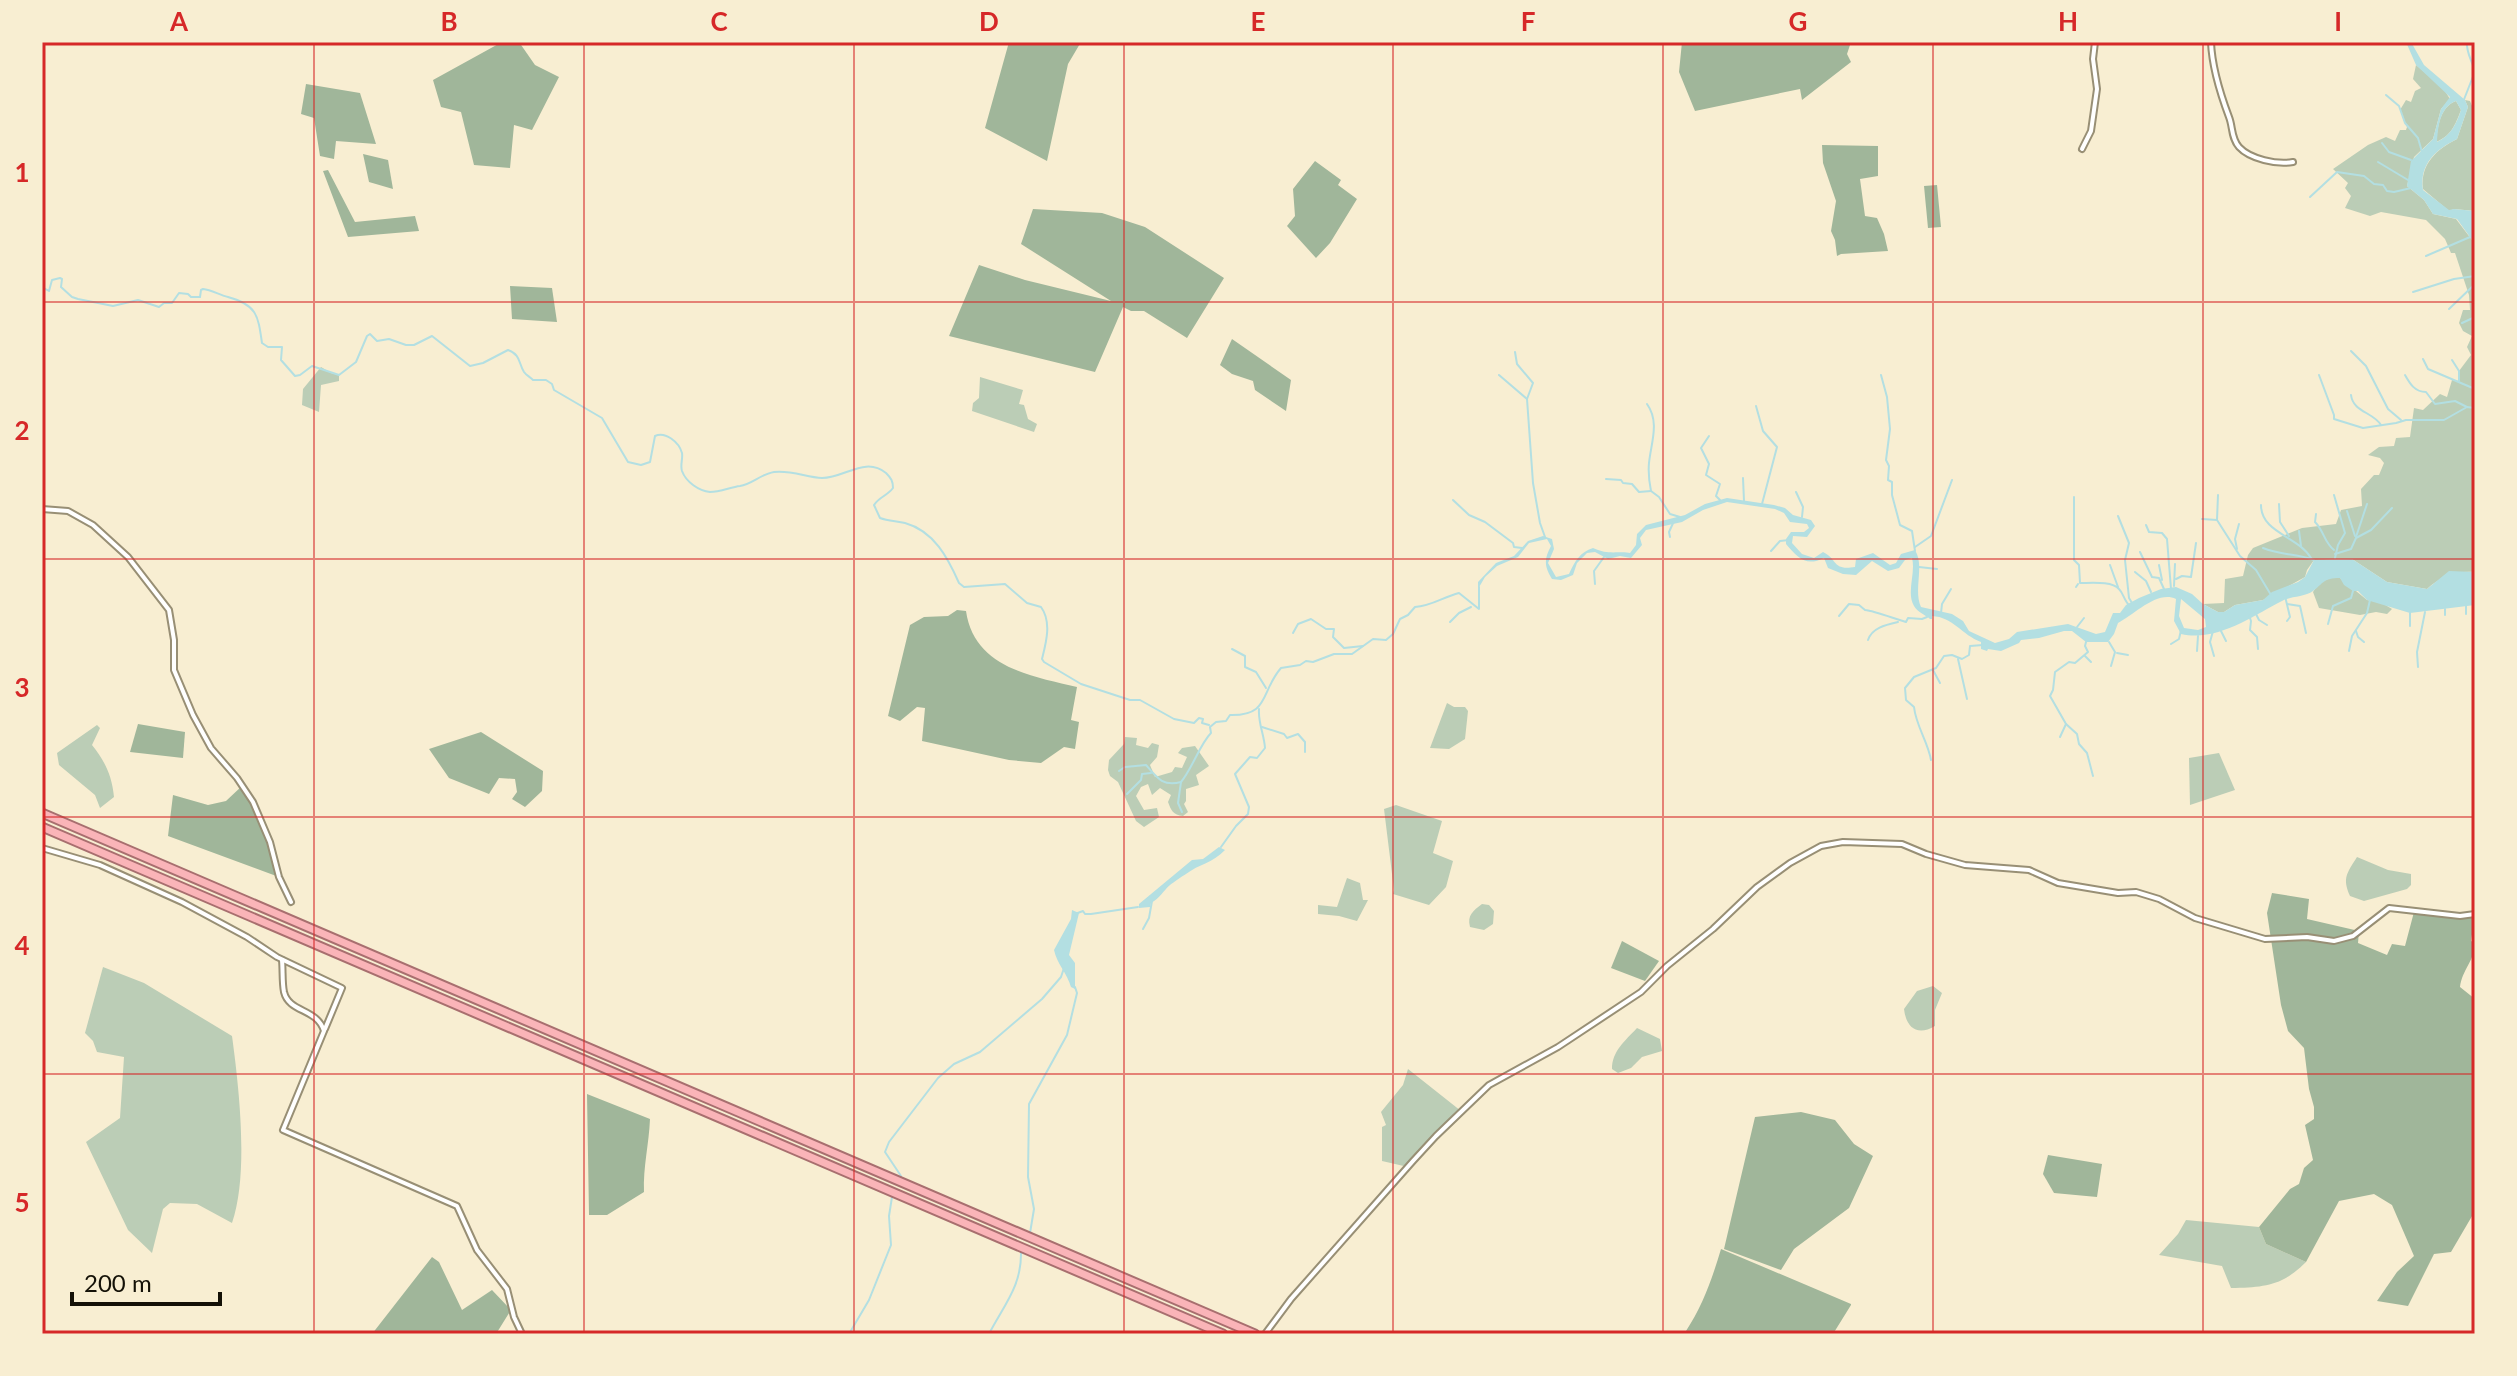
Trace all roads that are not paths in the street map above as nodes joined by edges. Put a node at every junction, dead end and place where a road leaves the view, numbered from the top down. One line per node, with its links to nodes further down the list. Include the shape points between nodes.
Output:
1 (2095, 42): 3 (street, via 2097,89 2091,131)
2 (2211, 42): 4 (street, via 2223,105 2239,147 2261,158)
3 (2082, 149)
4 (2293, 162)
5 (42, 509): 9 (street, via 68,511 93,525 128,557 169,610 174,670 211,748 253,802)
6 (42, 813): 15 (highway)
7 (42, 827): 14 (highway)
8 (42, 848): 11 (street, via 100,865 182,902)
9 (291, 902)
10 (2475, 914): 16 (street, via 2389,908 2353,936 2334,941 2265,939 2195,918 2136,892 2058,883 2029,870 1965,865 1902,844 1821,846 1757,887 1641,992 1489,1085 1413,1161)
11 (282, 960): 12 (street, via 288,1002 315,1016); 12 (street, via 342,988)
12 (324, 1031): 13 (street, via 283,1130 457,1206 477,1250 507,1289)
13 (522, 1334)
14 (1223, 1334)
15 (1255, 1334)
16 (1265, 1334)

